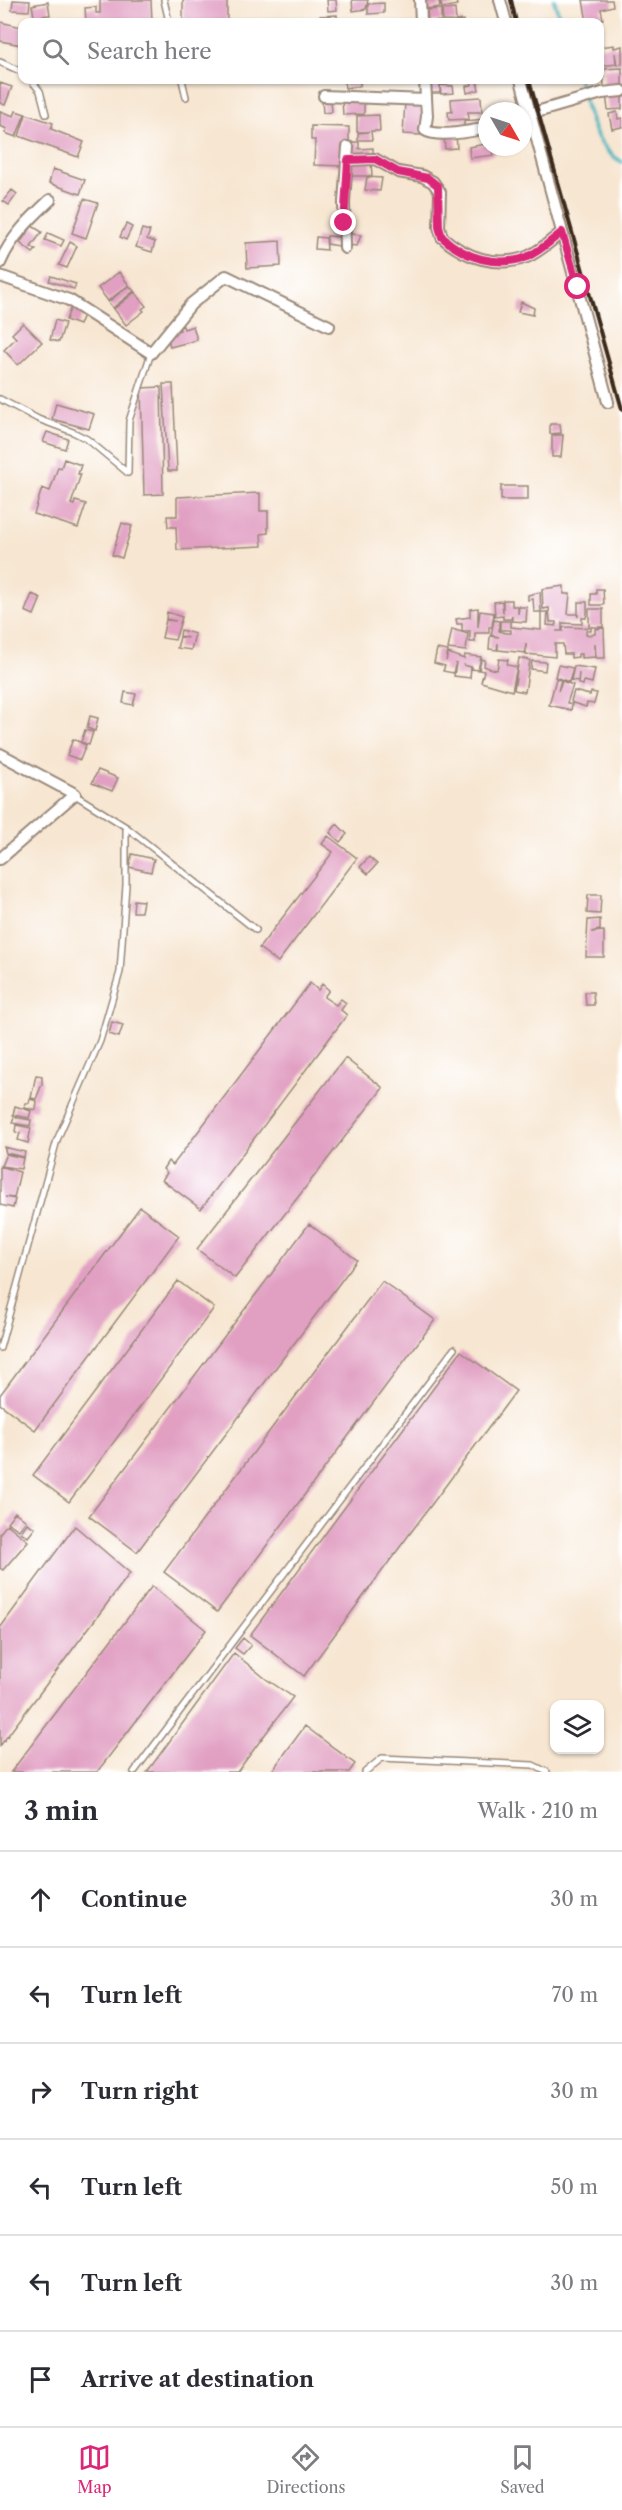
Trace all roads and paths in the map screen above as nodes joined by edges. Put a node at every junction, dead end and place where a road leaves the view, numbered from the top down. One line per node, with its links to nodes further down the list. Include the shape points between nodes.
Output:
1 (164, 0): 4 (lane)
2 (420, 0): 5 (street)
3 (500, 0): 6 (street)
4 (168, 18)
5 (421, 18)
6 (505, 18)
7 (0, 62): 8 (lane)
8 (18, 70)
9 (34, 84): 19 (lane)
10 (183, 84): 15 (lane)
11 (425, 84): 16 (street)
12 (522, 84): 17 (street)
13 (622, 91): 18 (street)
14 (324, 96): 16 (street)
15 (186, 97)
16 (426, 100): 20 (street, via 425,130 429,133)
17 (525, 102)
18 (532, 113)
19 (46, 114)
20 (478, 129)
21 (532, 131): 25 (street)
22 (348, 147): 23 (street)
23 (348, 160): 25 (street, via 375,159 398,172 433,182 440,192 442,237 476,258 488,261 526,257); 26 (street)
24 (50, 200): 27 (street, via 25,223)
25 (562, 232): 32 (street)
26 (345, 249)
27 (0, 263)
28 (0, 276): 30 (street, via 69,300)
29 (329, 326): 30 (street, via 226,276 191,304)
30 (151, 353): 31 (lane, via 129,421 128,473 87,439 38,420)
31 (0, 399)
32 (608, 402)
33 (0, 754): 34 (street)
34 (75, 794): 35 (lane); 36 (street)
35 (126, 827): 37 (lane); 38 (lane, via 120,972 100,1041 57,1140)
36 (0, 860)
37 (256, 930)
38 (0, 1348)
39 (454, 1349): 40 (lane)
40 (134, 1772)
41 (365, 1772): 42 (lane, via 382,1758 533,1765)
42 (547, 1772)

